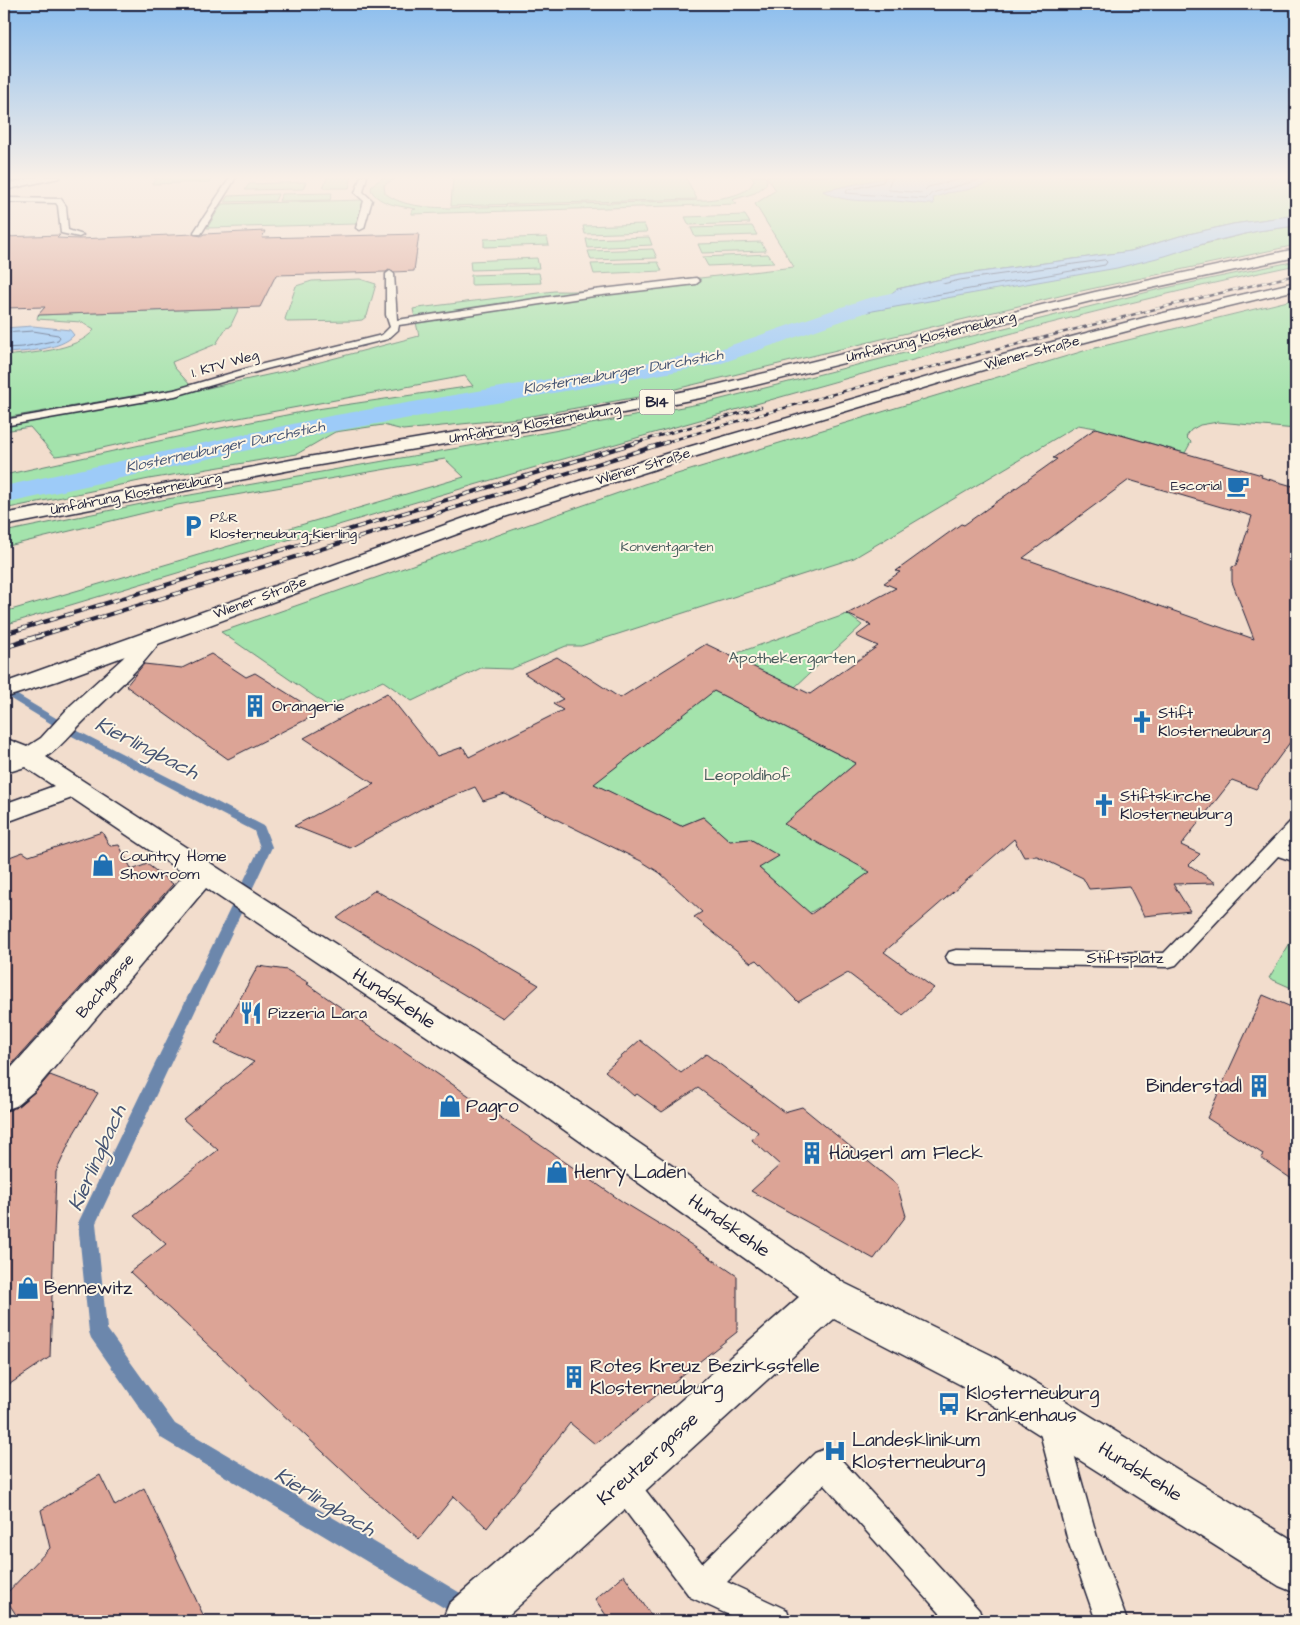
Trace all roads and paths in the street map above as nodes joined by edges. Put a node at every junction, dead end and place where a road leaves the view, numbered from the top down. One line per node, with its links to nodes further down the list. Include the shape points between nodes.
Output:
1 (1296, 253): 7 (street, Umfahrung Klosterneuburg / B14, via 1096,296 716,390)
2 (390, 274): 5 (lane)
3 (696, 281): 5 (lane)
4 (1296, 286): 8 (street, Wiener Straße, via 1018,356 684,454 491,515)
5 (393, 323): 6 (lane, 1. KTV Weg, via 395,328 385,336 174,393)
6 (4, 423)
7 (7, 519)
8 (152, 637): 9 (street, Wiener Straße); 11 (street, via 131,663)
9 (4, 691)
10 (4, 746): 11 (street, Hundskehle)
11 (27, 755): 12 (street, Hundskehle)
12 (74, 788): 13 (street); 17 (street, Hundskehle)
13 (4, 814)
14 (1296, 826): 15 (lane, Stiftsplatz)
15 (1277, 848): 16 (lane); 18 (lane, Stiftsplatz, via 1169,960)
16 (1296, 856)
17 (212, 878): 19 (street, Bachgasse, via 23,1080); 20 (street, Hundskehle, via 537,1092)
18 (956, 956)
19 (4, 1096)
20 (830, 1296): 21 (street, Hundskehle, via 976,1370); 22 (street, Kreutzergasse)
21 (1049, 1414): 23 (street, Hundskehle); 28 (lane, via 1082,1541)
22 (622, 1482): 24 (lane); 25 (street, Kreutzergasse)
23 (1296, 1569)
24 (701, 1586): 26 (lane); 27 (lane, via 825,1463)
25 (466, 1621)
26 (776, 1621)
27 (968, 1621)
28 (1112, 1621)

